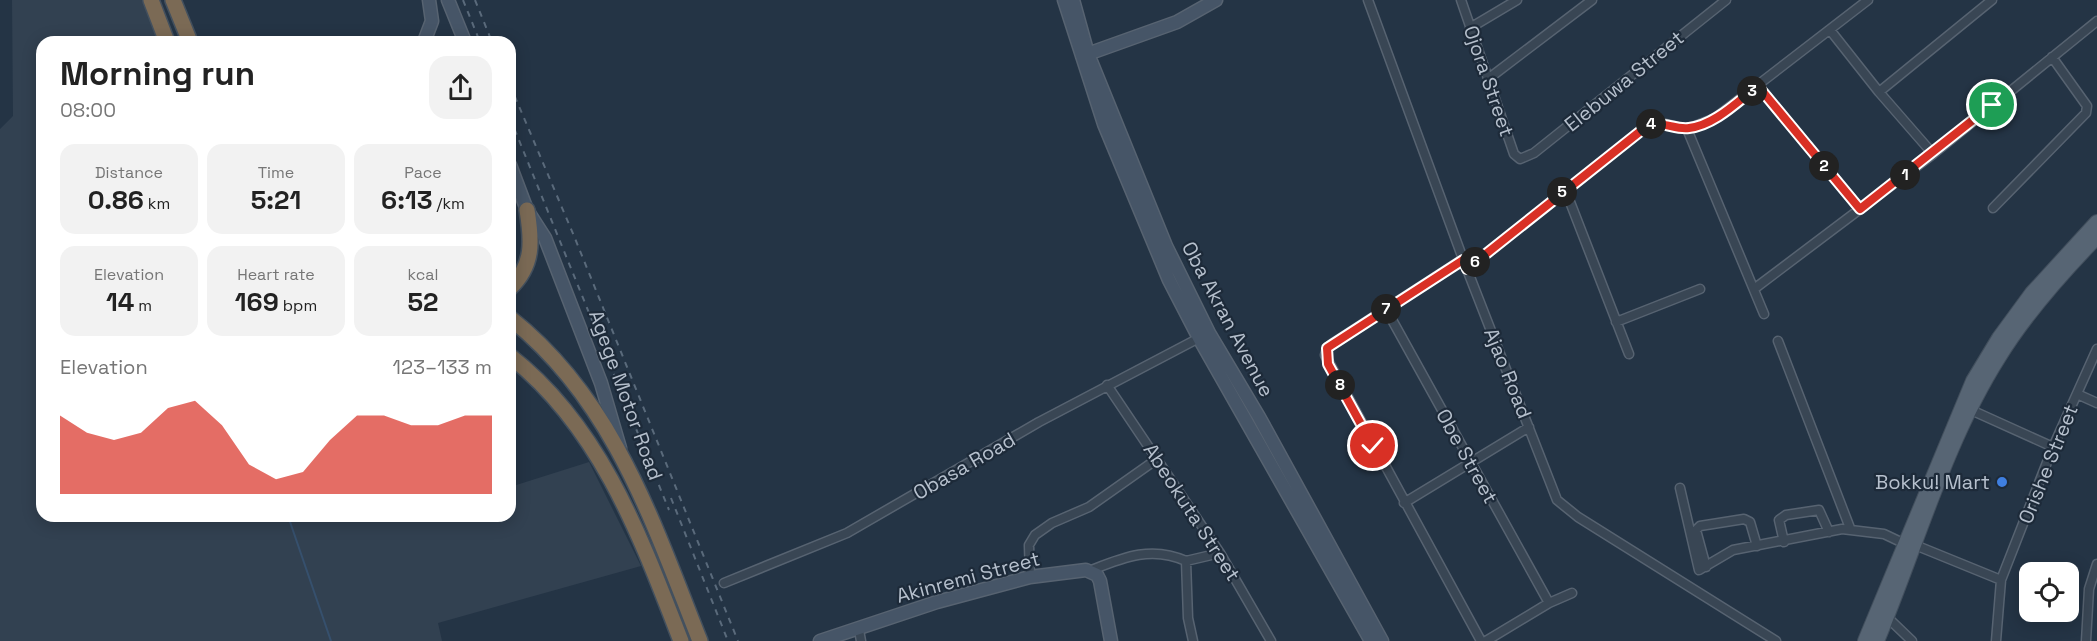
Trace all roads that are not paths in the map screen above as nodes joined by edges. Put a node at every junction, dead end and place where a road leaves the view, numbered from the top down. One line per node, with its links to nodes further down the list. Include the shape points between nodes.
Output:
1 (151, 0): 18 (highway)
2 (173, 0): 19 (highway)
3 (429, 0): 20 (main road, via 432,21)
4 (448, 0): 21 (main road)
5 (1064, 0): 22 (main road, Oba Akran Avenue)
6 (1073, 0): 22 (main road, Oba Akran Avenue)
7 (1216, 0): 22 (main road, via 1177,22)
8 (1368, 0): 38 (street, Ajao Road)
9 (1461, 0): 16 (street, Ojora Street)
10 (1517, 0): 16 (street)
11 (1592, 0): 24 (street)
12 (1726, 0): 29 (street, Elebuwa Street, via 1534,153)
13 (1868, 0): 17 (street)
14 (1992, 0): 26 (street)
15 (2097, 21): 23 (street)
16 (1470, 28): 24 (street, Ojora Street)
17 (1830, 30): 25 (street); 26 (street)
18 (165, 36)
19 (188, 36)
20 (426, 36)
21 (463, 36)
22 (1085, 55): 47 (main road, Oba Akran Avenue, via 1128,184); 87 (main road, Oba Akran Avenue, via 1188,292)
23 (2052, 57): 28 (street); 32 (street, via 2087,106 2086,113)
24 (1488, 79): 29 (street, Ojora Street, via 1514,154)
25 (1758, 86): 27 (street, via 1715,118); 33 (street)
26 (1879, 92): 28 (street)
27 (1687, 129): 31 (street, via 1662,123 1647,126); 42 (street)
28 (1933, 154): 33 (street)
29 (1520, 159)
30 (516, 181): 34 (main road, Agege Motor Road)
31 (1565, 189): 39 (street); 45 (street)
32 (1993, 208)
33 (1860, 209): 42 (street)
34 (527, 210): 40 (highway, via 530,259); 58 (main road, Agege Motor Road, via 545,238 592,360)
35 (2097, 222): 37 (main road)
36 (2097, 237): 37 (main road)
37 (2083, 245): 55 (main road, via 1999,357); 66 (main road, via 2032,293 1972,381)
38 (1463, 260): 39 (street, Ajao Road); 43 (street)
39 (1467, 269): 56 (street, Ajao Road)
40 (516, 281)
41 (1700, 289): 45 (street)
42 (1754, 289): 44 (street)
43 (1386, 309): 60 (street, Obe Street); 62 (street, via 1333,343 1325,355)
44 (1764, 314)
45 (1616, 322): 50 (street)
46 (516, 323): 58 (highway, via 577,385)
47 (1199, 338): 52 (street, Obasa Road); 86 (main road, Oba Akran Avenue)
48 (1778, 341): 63 (street)
49 (2097, 349): 53 (street, Orishe Street)
50 (1629, 354)
51 (516, 362): 80 (highway, Agege Motor Road, via 556,402 605,465 642,541)
52 (1107, 386): 59 (street, Abeokuta Street); 75 (street, Obasa Road, via 847,533)
53 (2077, 394): 54 (street); 57 (street, Orishe Street)
54 (2097, 403)
55 (1971, 410): 57 (street); 66 (main road)
56 (1529, 428): 60 (street); 90 (street, Ajao Road, via 1552,493 1562,506)
57 (2053, 447): 74 (street, Orishe Street)
58 (621, 452): 81 (highway, Agege Motor Road)
59 (1157, 459): 68 (street, Abeokuta Street); 73 (street, via 1089,507 1035,535 1029,545)
60 (1470, 463): 62 (street); 77 (street, Obe Street)
61 (1680, 488): 71 (street, via 1697,566 1699,570)
62 (1404, 503): 88 (street)
63 (1850, 528): 64 (street); 66 (street, via 1884,534)
64 (1829, 532): 65 (street); 65 (street, via 1819,510 1786,515 1779,520)
65 (1784, 542): 67 (street)
66 (1909, 544): 74 (street); 78 (main road); 91 (main road)
67 (1757, 546): 71 (street, via 1732,550); 71 (street, via 1749,522 1744,519 1700,526 1696,530)
68 (1220, 553): 69 (street); 85 (street, Abeokuta Street)
69 (1186, 561): 72 (street, via 1155,552 1125,557); 84 (street)
70 (2097, 564): 95 (street, via 2086,607)
71 (1706, 567)
72 (1089, 571): 73 (main road, Akinremi Street); 83 (main road, via 1100,581)
73 (1030, 577): 79 (main road, Akinremi Street, via 937,602)
74 (2001, 580): 94 (street, Orishe Street)
75 (724, 584)
76 (1572, 593): 77 (street)
77 (1549, 603): 89 (street)
78 (1887, 617): 92 (main road); 93 (street)
79 (860, 635): 82 (main road, Akinremi Street)
80 (681, 641)
81 (700, 641)
82 (820, 641)
83 (1111, 641)
84 (1193, 641)
85 (1271, 641)
86 (1371, 641)
87 (1382, 641)
88 (1481, 641)
89 (1486, 641)
90 (1776, 641)
91 (1865, 641)
92 (1877, 641)
93 (1912, 641)
94 (1996, 641)
95 (2086, 641)

